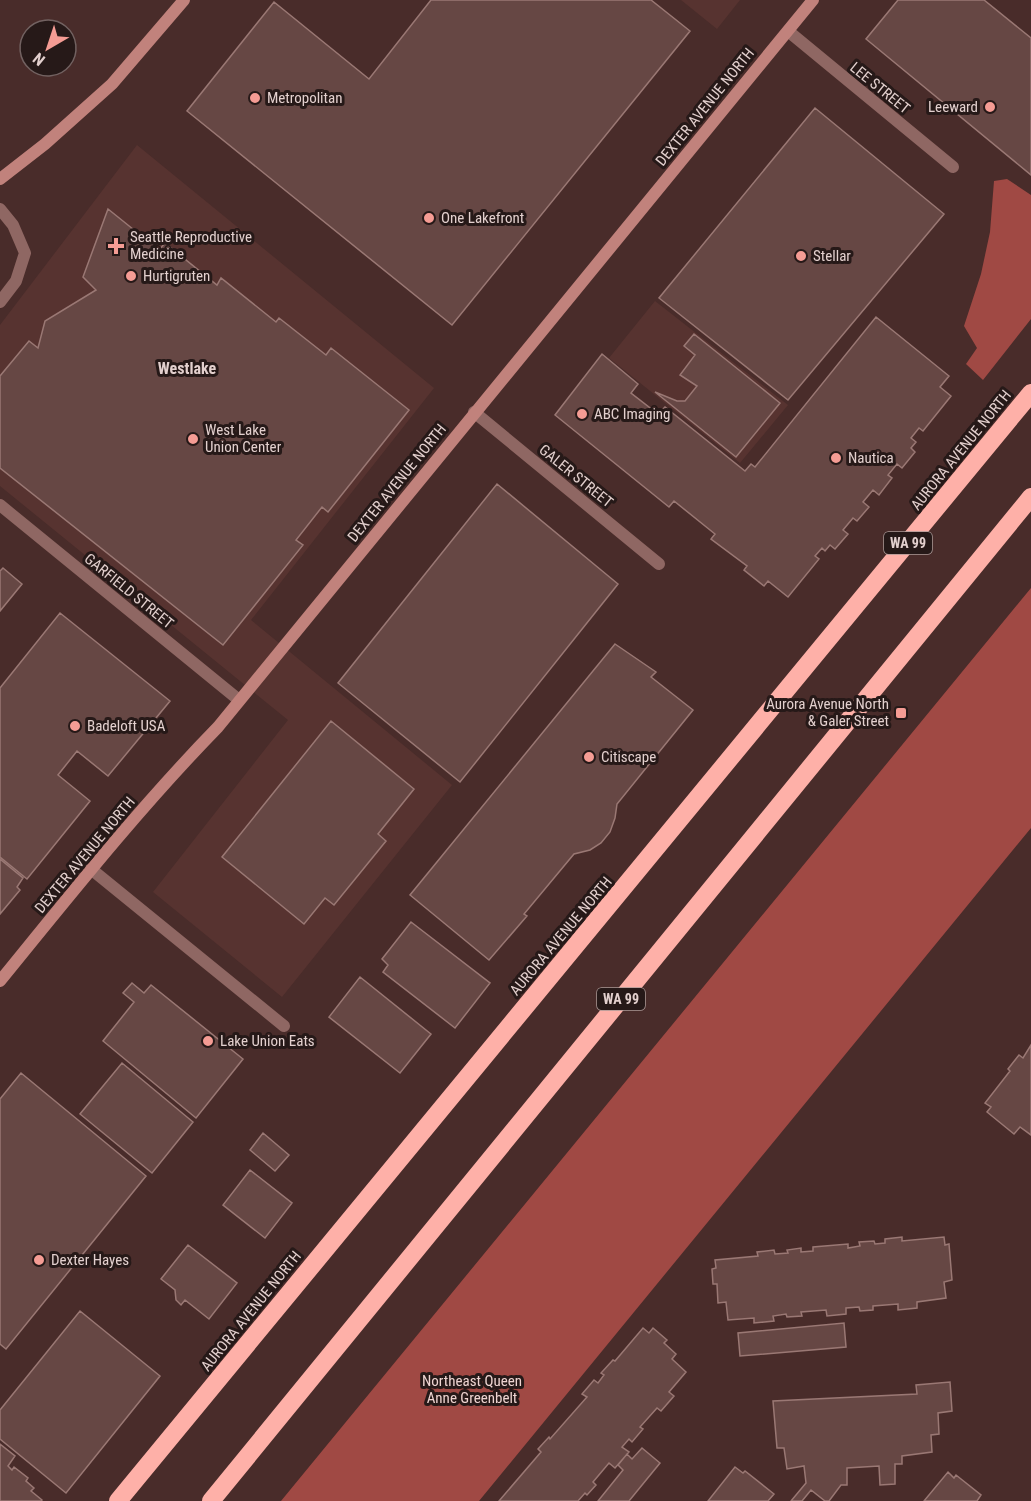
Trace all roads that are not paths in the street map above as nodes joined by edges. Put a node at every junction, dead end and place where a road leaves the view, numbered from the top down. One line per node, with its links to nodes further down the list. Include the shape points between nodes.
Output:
1 (184, 0): 5 (main road, via 111,84)
2 (813, 0): 3 (main road, DEXTER AVENUE NORTH)
3 (788, 31): 4 (street, LEE STREET); 9 (main road, DEXTER AVENUE NORTH)
4 (953, 167)
5 (0, 179)
6 (0, 208): 7 (street, via 13,225 25,253 16,281)
7 (0, 302)
8 (1031, 393): 17 (highway, AURORA AVENUE NORTH / WA 99)
9 (474, 412): 12 (street, GALER STREET); 13 (main road, DEXTER AVENUE NORTH)
10 (1031, 497): 18 (highway, WA 99)
11 (0, 506): 13 (street, GARFIELD STREET)
12 (659, 564)
13 (239, 700): 14 (main road, DEXTER AVENUE NORTH)
14 (91, 869): 15 (main road, DEXTER AVENUE NORTH); 16 (street)
15 (0, 981)
16 (284, 1026)
17 (118, 1501)
18 (211, 1501)

